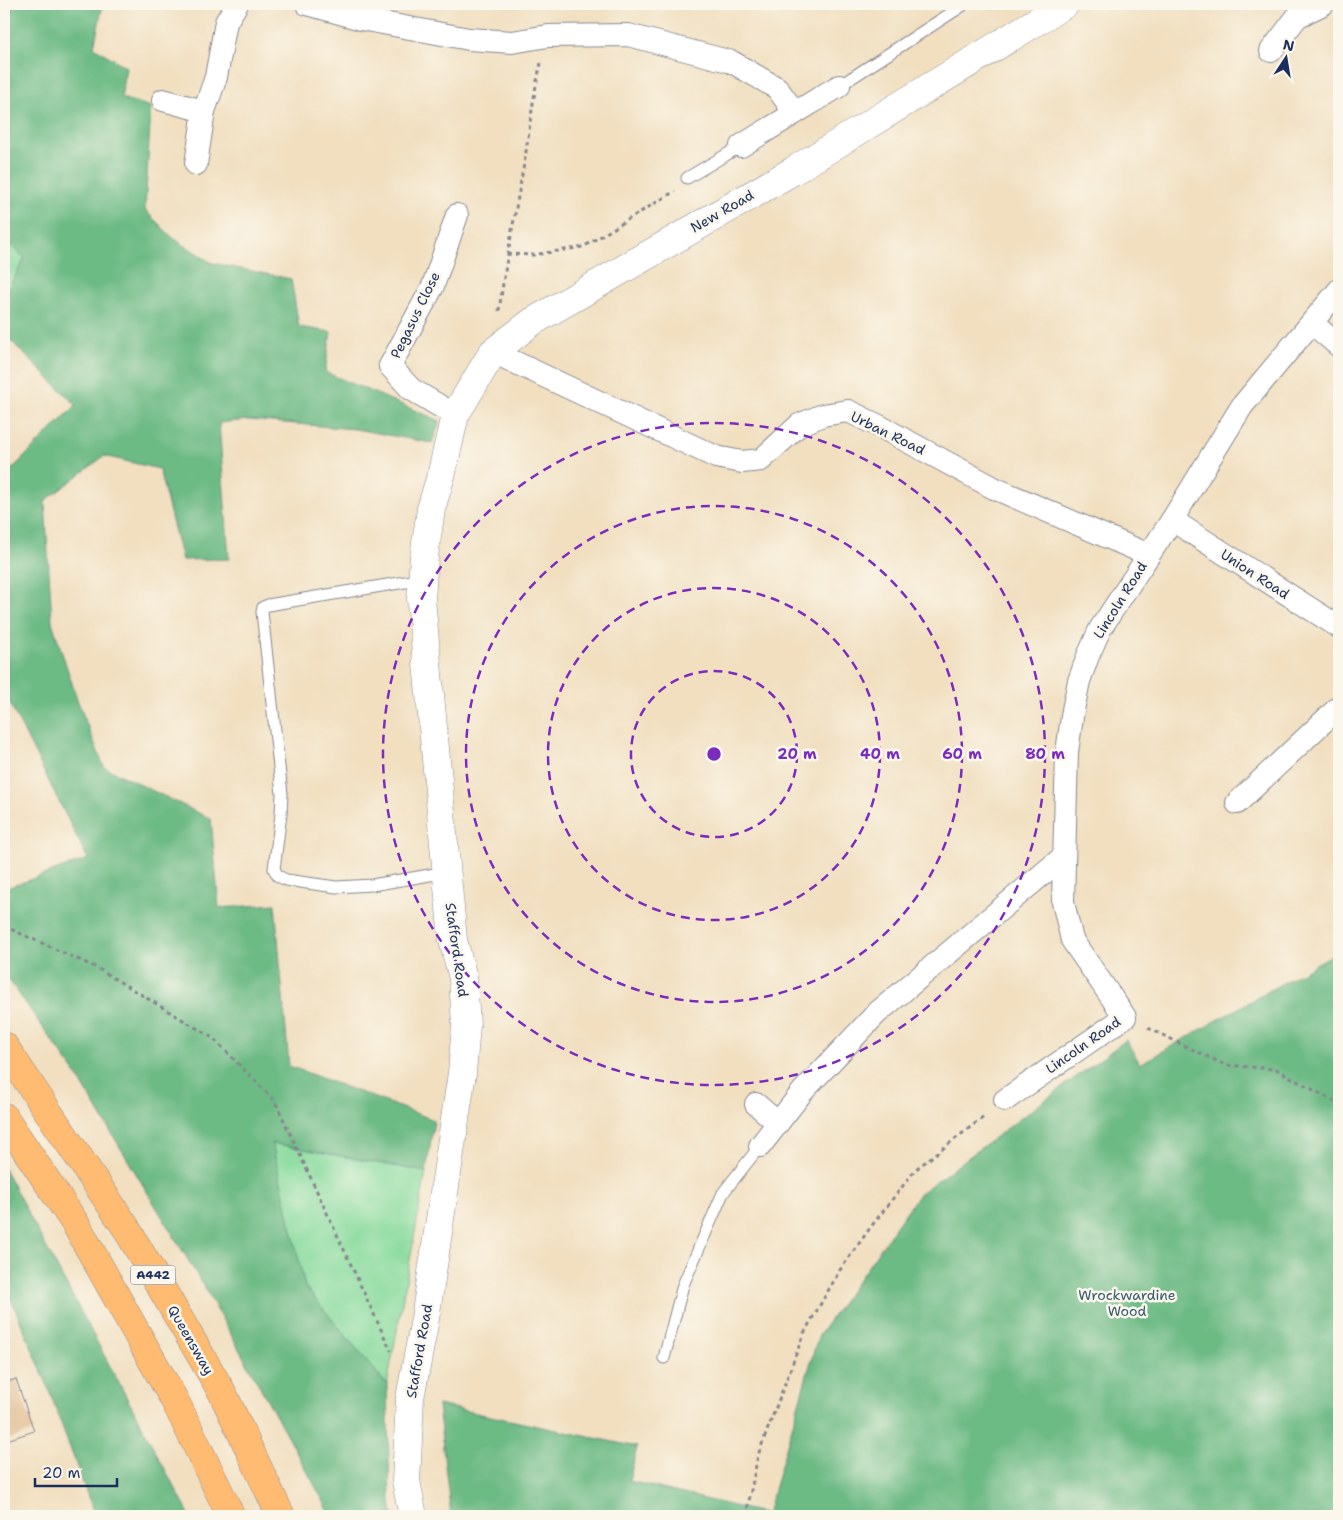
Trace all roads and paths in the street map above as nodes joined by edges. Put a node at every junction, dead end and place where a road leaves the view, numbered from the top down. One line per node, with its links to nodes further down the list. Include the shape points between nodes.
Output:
1 (237, 4): 10 (street, via 226,22 216,77)
2 (307, 4): 6 (street, via 361,19 469,39 512,42)
3 (963, 4): 8 (lane)
4 (1065, 4): 21 (street, New Road, via 793,171 532,322)
5 (1323, 4): 7 (street, via 1297,16)
6 (548, 36): 11 (street, via 628,35 732,62 777,88); 16 (path, via 533,96)
7 (1271, 51)
8 (839, 86): 11 (street)
9 (163, 100): 10 (street)
10 (204, 111): 13 (street)
11 (795, 113): 12 (street)
12 (741, 146): 14 (lane)
13 (196, 164)
14 (687, 178): 16 (path, via 681,187 584,247 533,255)
15 (457, 215): 22 (street, Pegasus Close, via 433,286 390,366 411,389)
16 (507, 254): 18 (path)
17 (1339, 290): 19 (street, Lincoln Road)
18 (501, 296)
19 (1313, 324): 20 (street); 24 (street, Lincoln Road, via 1242,406)
20 (1339, 346)
21 (494, 352): 22 (street, New Road); 25 (street, Urban Road, via 716,457 742,462 761,460 799,425 823,415 848,411 994,488)
22 (455, 415): 23 (street, New Road)
23 (442, 472): 26 (street, Stafford Road, via 431,509)
24 (1172, 520): 25 (street, Lincoln Road); 27 (street, Union Road)
25 (1149, 555): 30 (street, Lincoln Road, via 1100,629 1079,681 1067,752)
26 (423, 578): 31 (street, Stafford Road, via 421,599); 31 (lane, via 263,607 282,794 274,869 286,880 336,887 372,885)
27 (1339, 628)
28 (1339, 707): 29 (street)
29 (1237, 803)
30 (1063, 857): 33 (street, Lincoln Road, via 1063,902 1072,940); 39 (street, via 877,1013)
31 (447, 872): 45 (street, Stafford Road, via 453,940 463,978 466,1025 425,1319 410,1398 406,1480)
32 (4, 926): 41 (path, via 97,968 213,1038 275,1101)
33 (1124, 1017): 35 (street, Lincoln Road); 37 (path, via 1225,1064 1276,1069)
34 (4, 1046): 44 (highway, Queensway / A442, via 125,1226 222,1392)
35 (1006, 1100): 46 (path, via 916,1169 840,1270 804,1333 758,1455)
36 (756, 1104): 39 (street)
37 (1339, 1104)
38 (4, 1116): 43 (highway, A442, via 80,1231 176,1403)
39 (778, 1122): 40 (street)
40 (760, 1146): 42 (lane, via 723,1193 683,1285)
41 (393, 1357)
42 (664, 1358)
43 (232, 1516)
44 (280, 1516)
45 (413, 1516)
46 (746, 1516)

